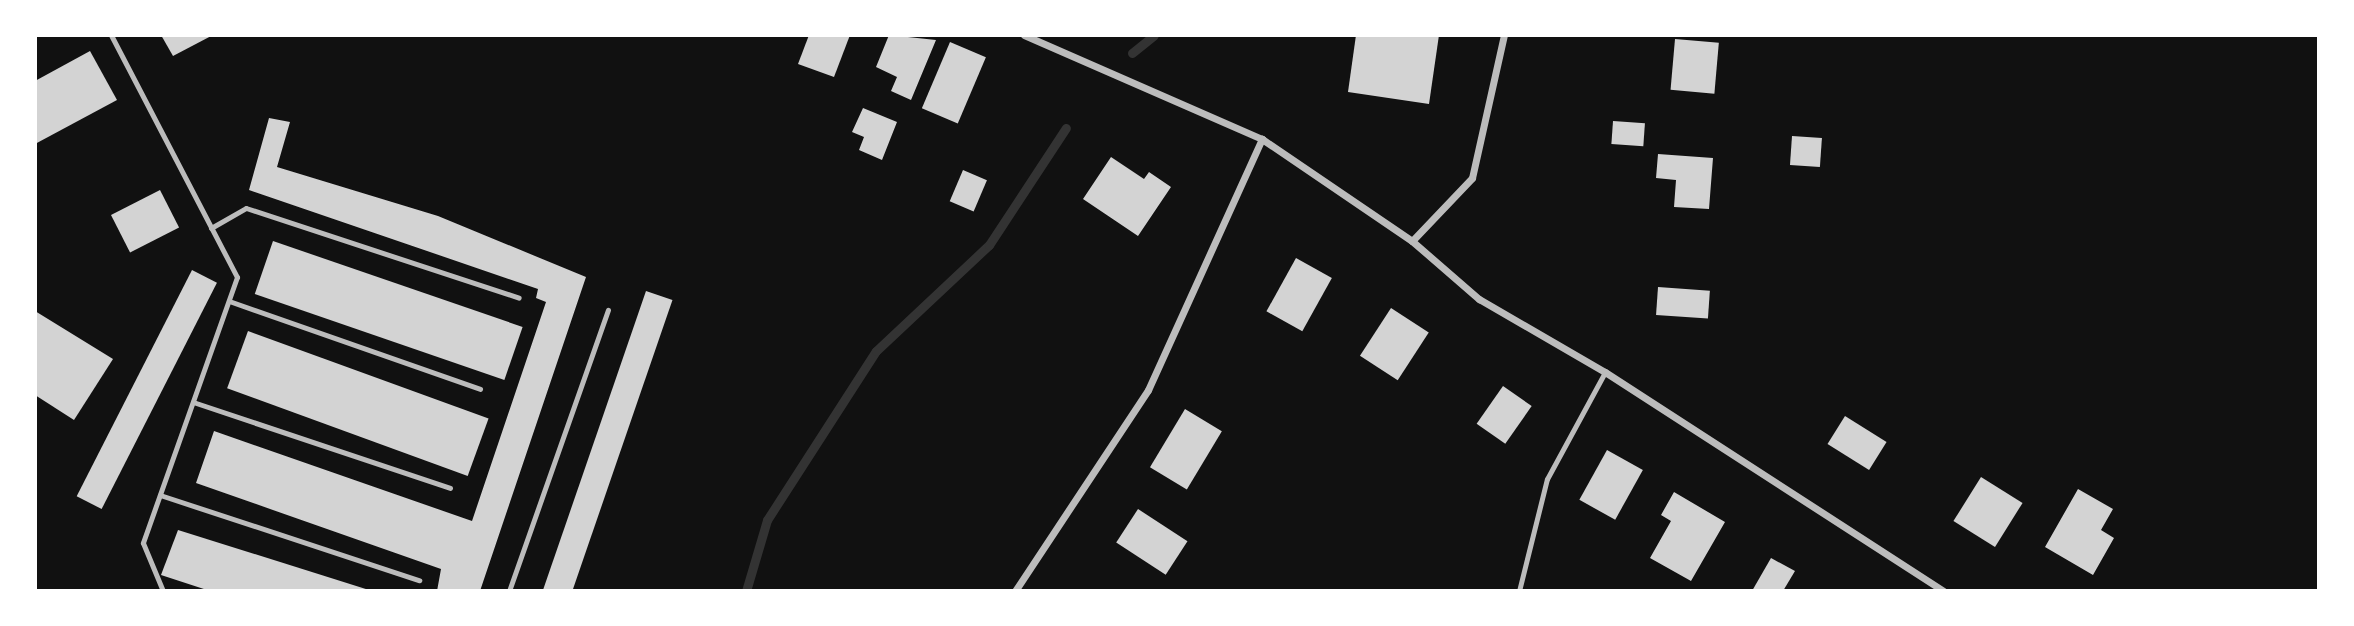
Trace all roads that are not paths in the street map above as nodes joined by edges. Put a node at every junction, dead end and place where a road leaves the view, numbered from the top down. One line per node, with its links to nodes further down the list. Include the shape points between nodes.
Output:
1 (111, 35): 5 (lane)
2 (1024, 35): 4 (street)
3 (1504, 35): 6 (street, via 1472,178)
4 (1262, 139): 6 (street); 18 (street, via 1148,390)
5 (211, 228): 7 (lane, via 246,208); 8 (lane, via 237,277)
6 (1412, 241): 10 (street, via 1479,299)
7 (519, 299)
8 (229, 301): 11 (lane); 12 (lane)
9 (608, 310): 17 (lane)
10 (1605, 372): 19 (lane, via 1547,479); 20 (street)
11 (481, 389)
12 (193, 402): 13 (lane); 14 (lane)
13 (450, 488)
14 (160, 495): 15 (lane); 16 (lane, via 142,543)
15 (419, 580)
16 (163, 591)
17 (509, 591)
18 (1014, 591)
19 (1519, 591)
20 (1943, 591)

